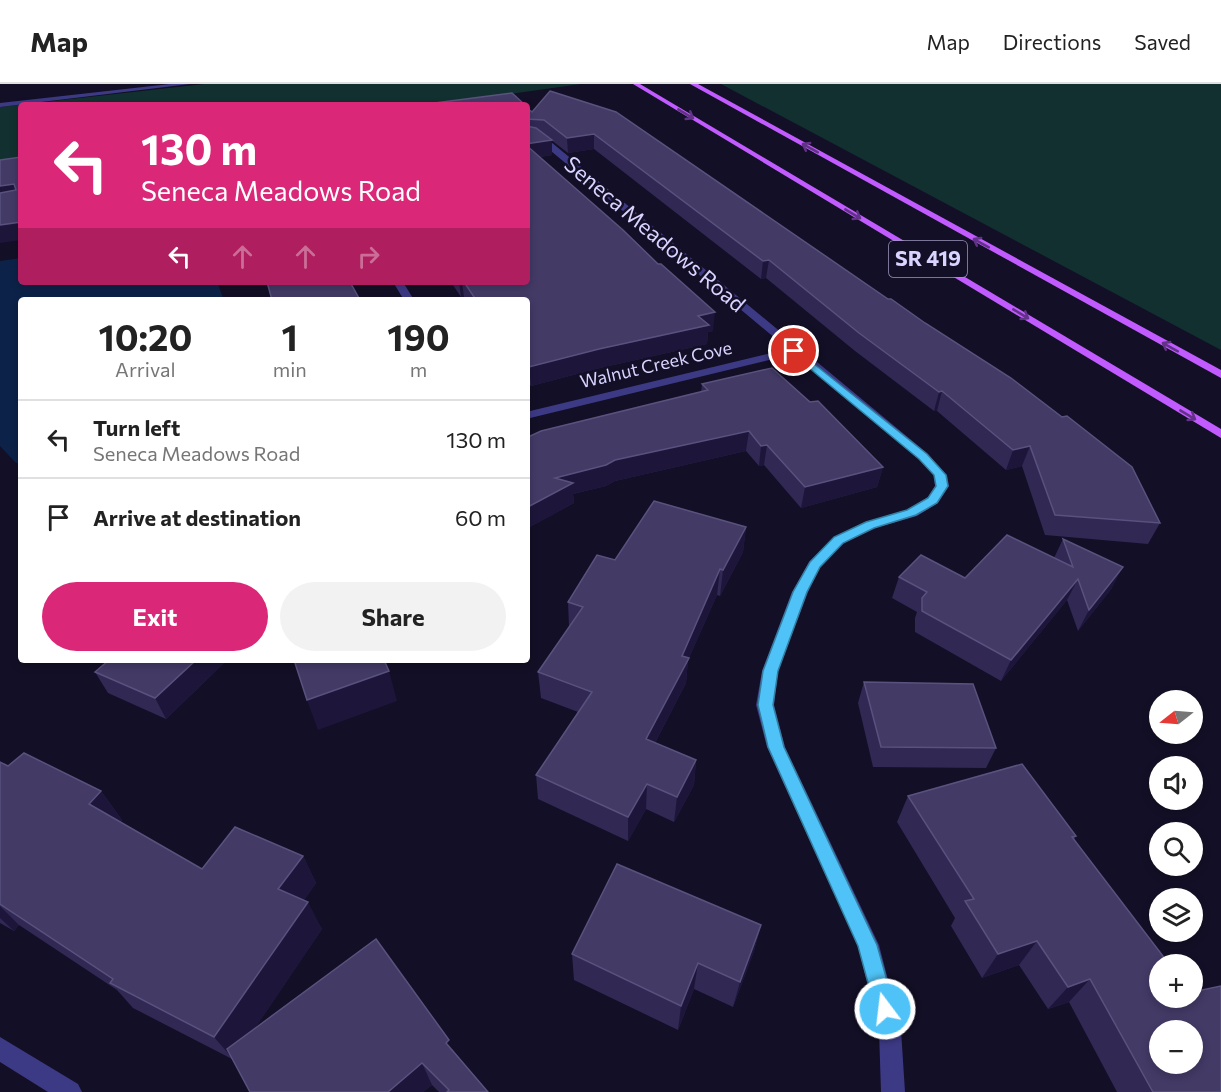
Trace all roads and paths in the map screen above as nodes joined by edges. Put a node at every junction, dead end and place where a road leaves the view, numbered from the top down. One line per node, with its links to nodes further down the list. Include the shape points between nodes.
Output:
1 (187, 84): 4 (street)
2 (636, 84): 11 (main road, SR 419, one-way to 11)
3 (693, 84): 9 (main road, SR 419, one-way to 3)
4 (27, 102)
5 (18, 103): 6 (street)
6 (0, 105)
7 (530, 137): 8 (street, Seneca Meadows Road, via 548,144)
8 (794, 351): 10 (street, Walnut Creek Cove); 14 (street, Seneca Meadows Road, via 923,456 940,475 942,486 933,500 912,513 870,525 838,540 814,565 770,671 765,705 776,747 868,945 890,1030)
9 (1221, 375)
10 (530, 415)
11 (1221, 434)
12 (0, 1049): 13 (street)
13 (70, 1092)
14 (893, 1092)

